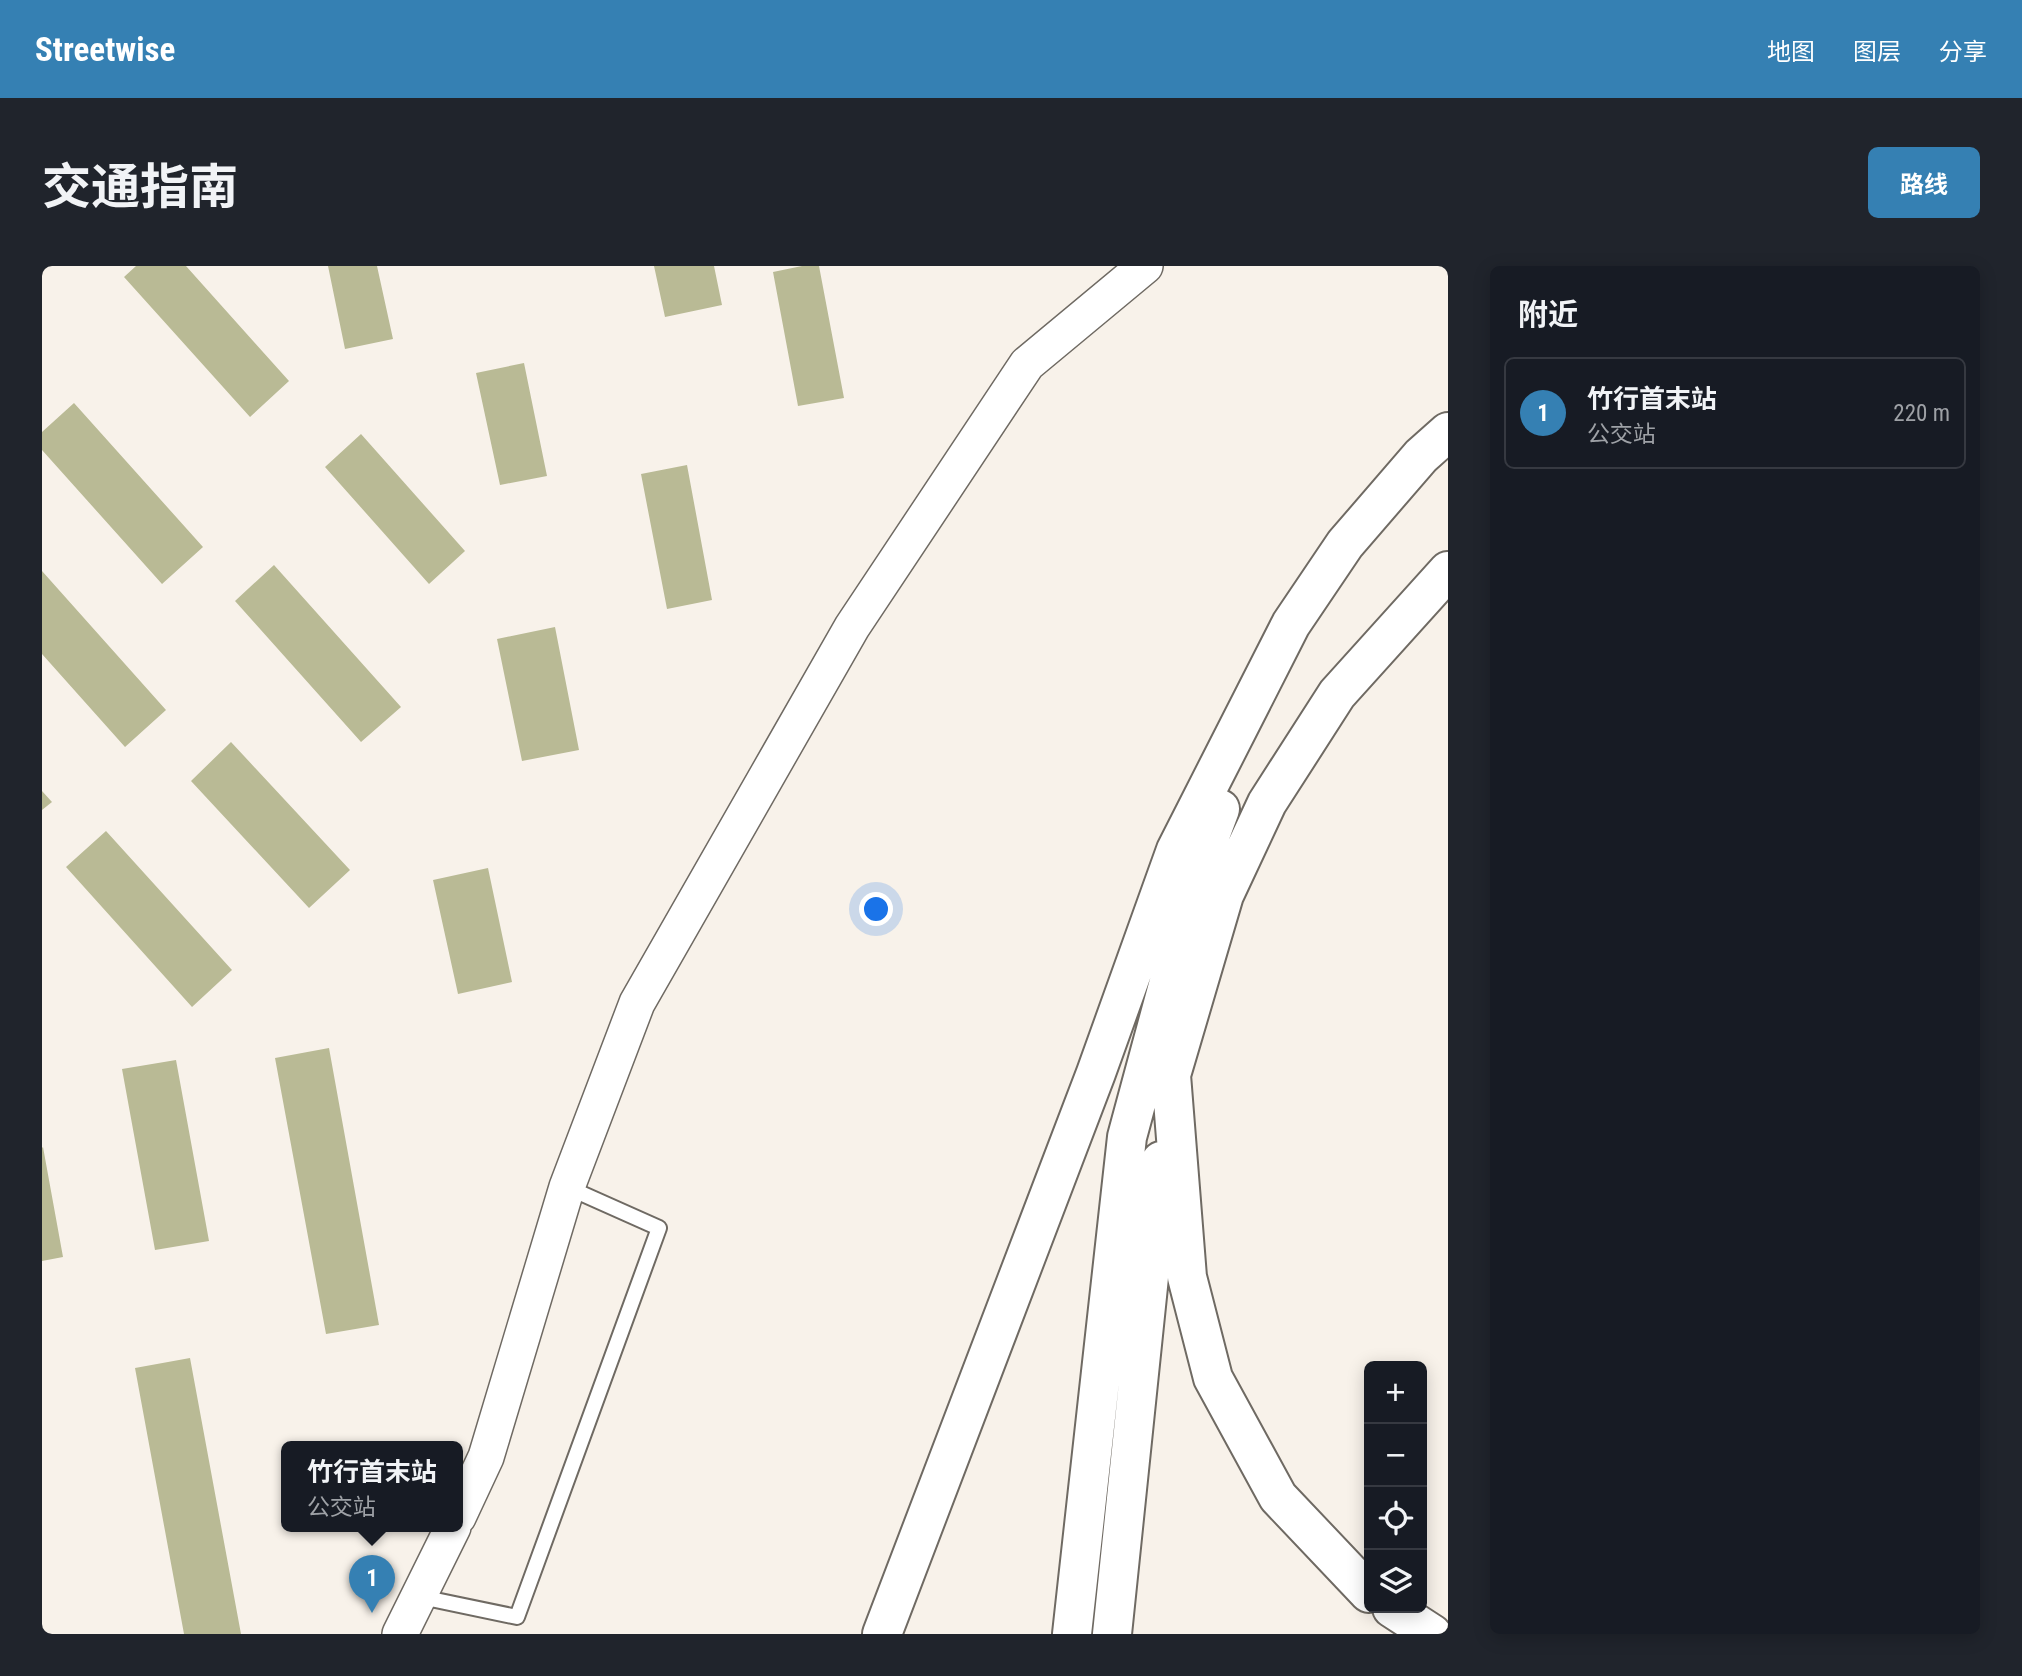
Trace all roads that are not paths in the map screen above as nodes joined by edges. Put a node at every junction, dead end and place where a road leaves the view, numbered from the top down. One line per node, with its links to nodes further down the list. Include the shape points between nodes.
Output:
1 (1146, 266): 6 (street, via 1027,364 852,627 637,1003)
2 (1448, 432): 4 (highway, via 1420,456 1345,544)
3 (1448, 571): 5 (highway, via 1337,694 1267,803 1224,895)
4 (1291, 624): 13 (highway, via 1176,850); 14 (highway, via 1204,852 1127,1137)
5 (1171, 1075): 9 (highway, via 1187,1277 1213,1378 1279,1497); 15 (highway)
6 (567, 1186): 7 (street, via 486,1457); 10 (lane, via 659,1228 517,1617)
7 (463, 1506)
8 (451, 1532): 10 (street)
9 (1364, 1588)
10 (421, 1597): 12 (street)
11 (1400, 1613): 16 (highway)
12 (400, 1634)
13 (882, 1634)
14 (1072, 1634)
15 (1112, 1634)
16 (1432, 1634)

